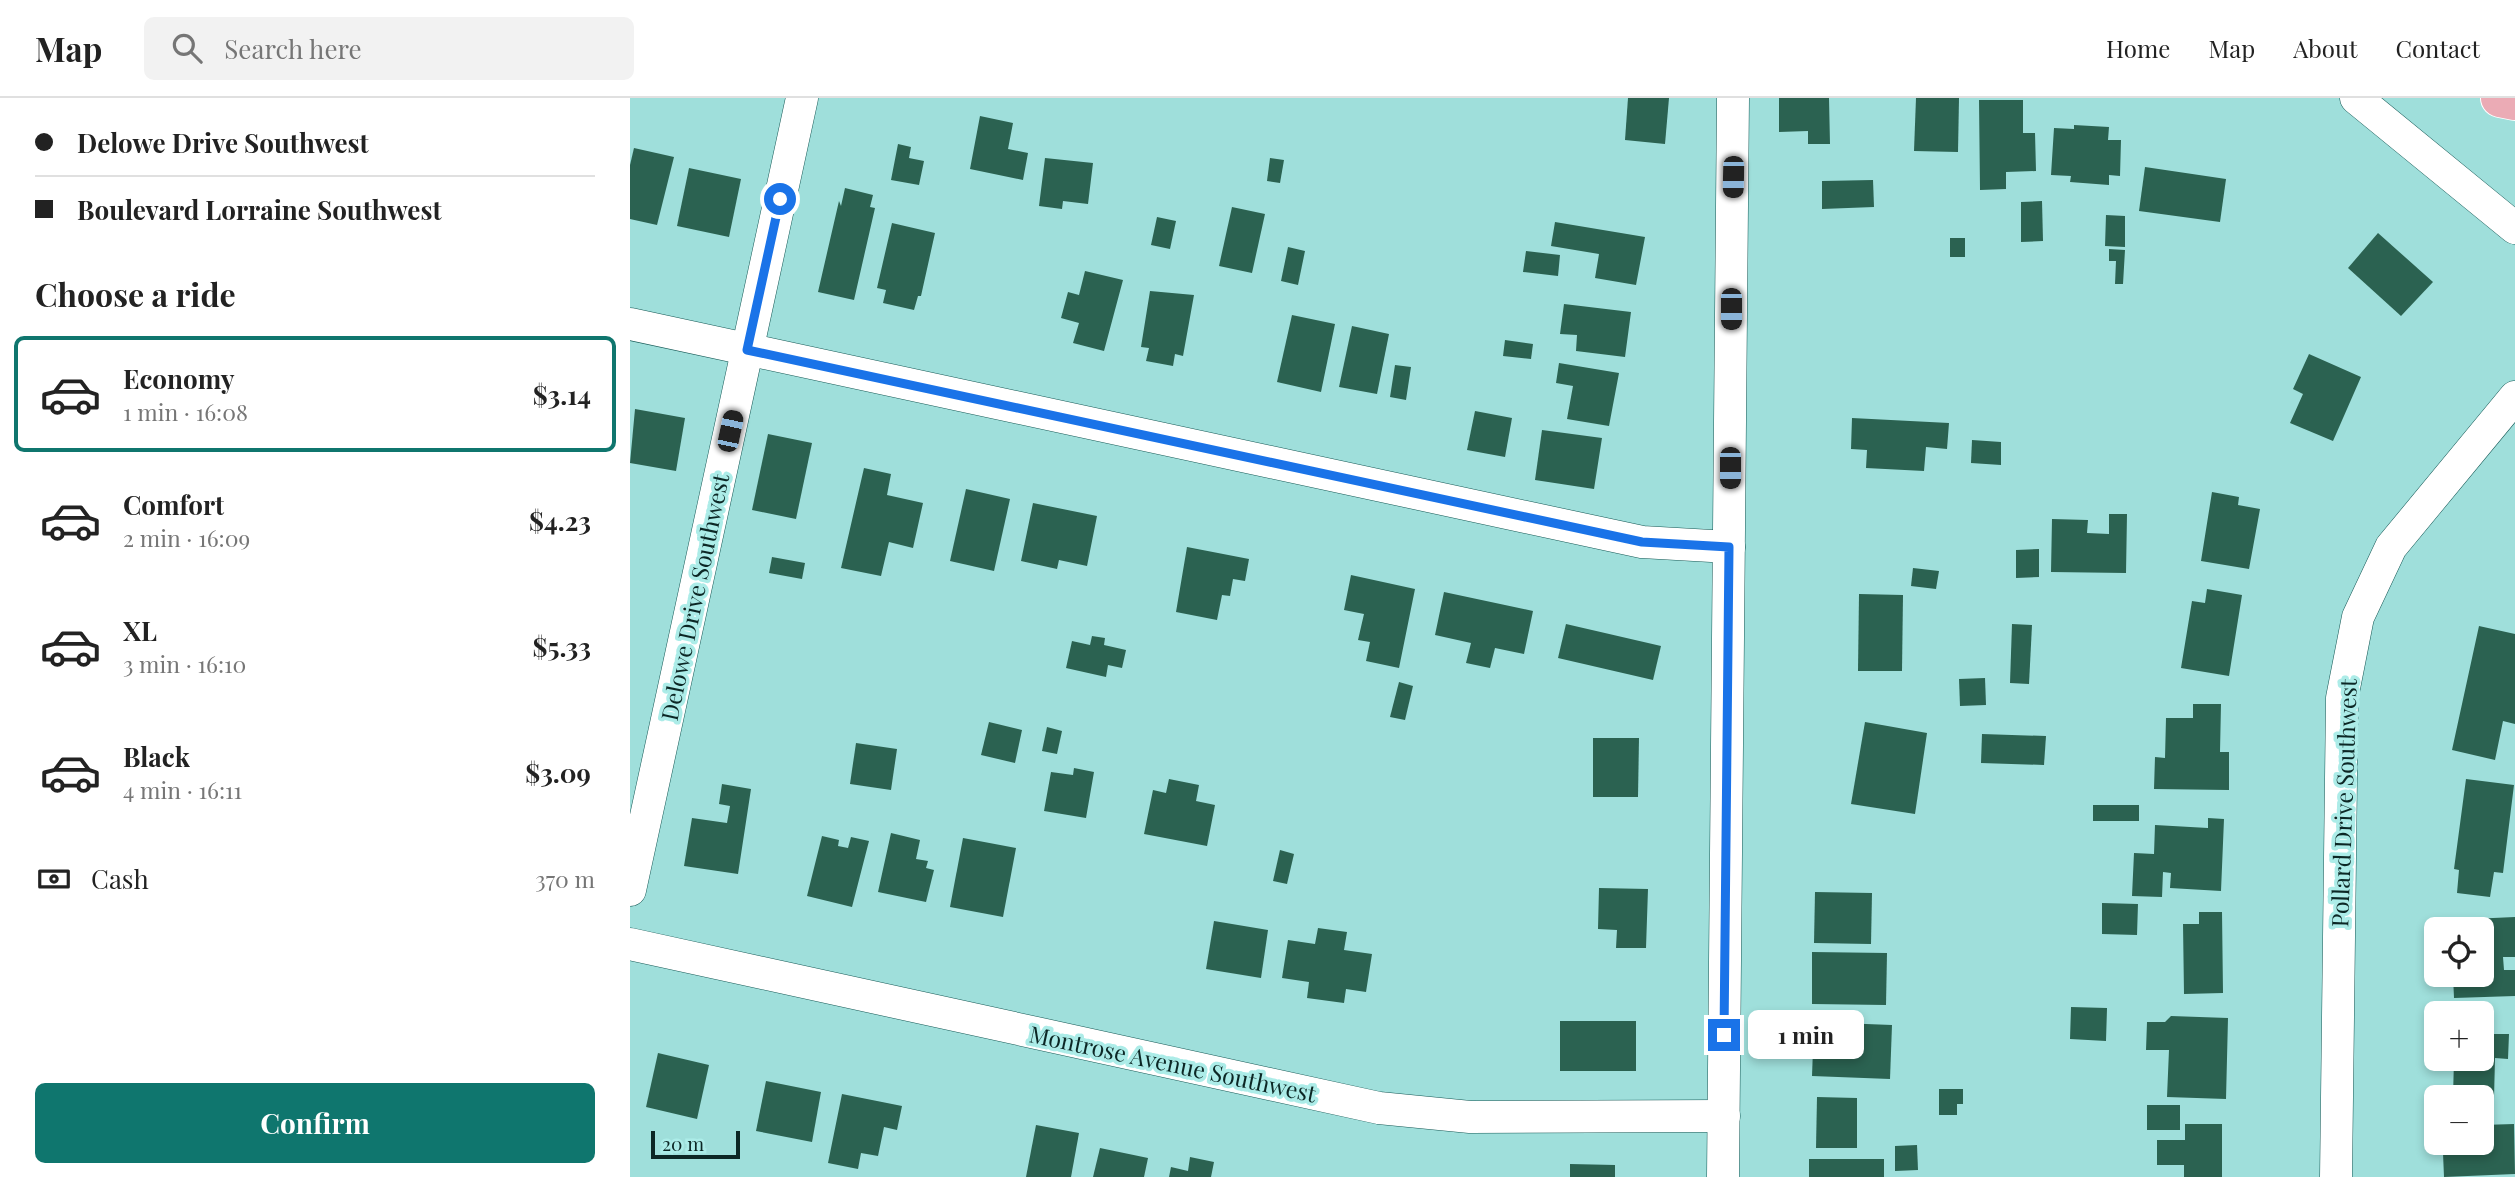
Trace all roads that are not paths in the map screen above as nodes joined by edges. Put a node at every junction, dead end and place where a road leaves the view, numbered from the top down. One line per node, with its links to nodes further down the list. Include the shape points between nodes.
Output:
1 (802, 98): 8 (street, Delowe Drive Southwest)
2 (1734, 98): 10 (street)
3 (2356, 98): 6 (street)
4 (2500, 98): 5 (main road)
5 (2515, 101)
6 (2515, 228)
7 (630, 324): 8 (street)
8 (747, 350): 10 (street, via 1642,542); 11 (street, Delowe Drive Southwest)
9 (2515, 397): 15 (street, Pollard Drive Southwest, via 2391,547 2358,617 2342,698)
10 (1729, 547): 13 (street)
11 (630, 890)
12 (630, 944): 13 (street, Montrose Avenue Southwest, via 1379,1108 1470,1117)
13 (1724, 1116): 14 (street)
14 (1723, 1177)
15 (2336, 1177)

